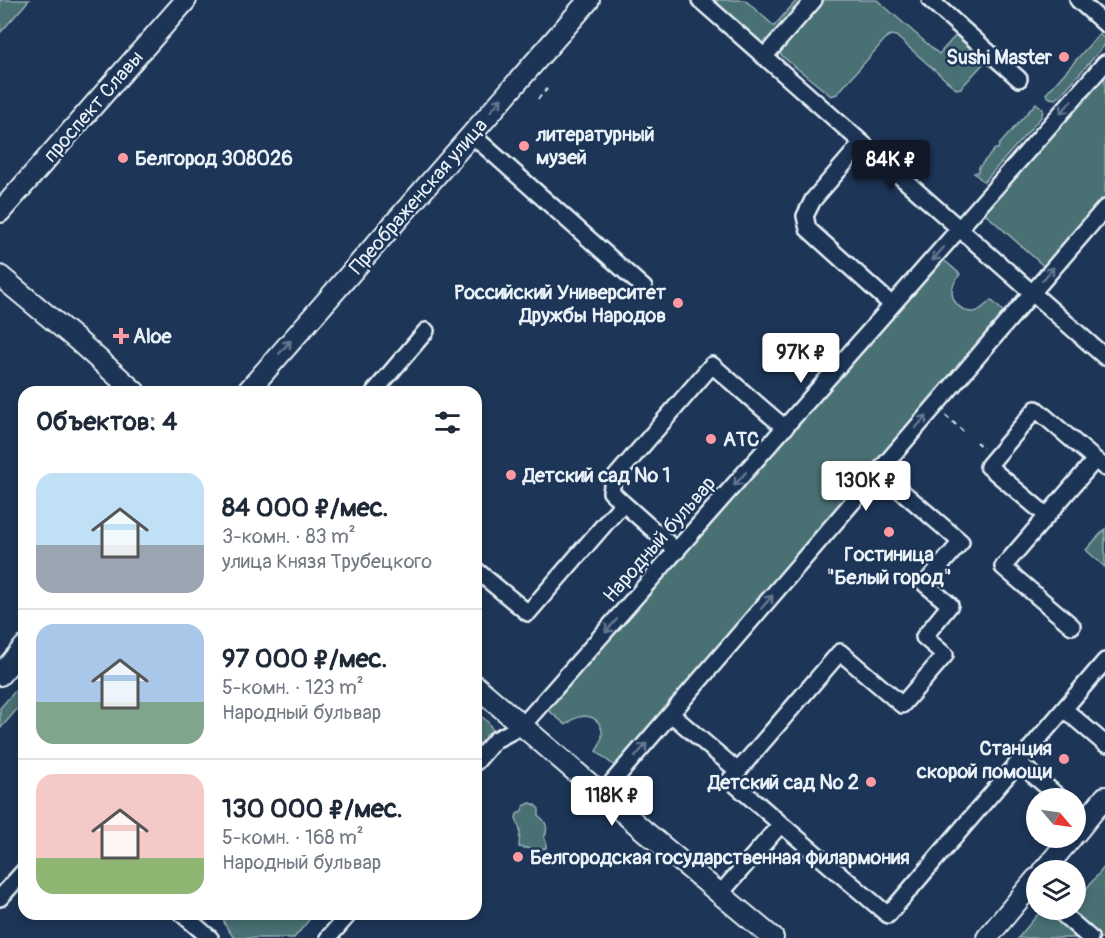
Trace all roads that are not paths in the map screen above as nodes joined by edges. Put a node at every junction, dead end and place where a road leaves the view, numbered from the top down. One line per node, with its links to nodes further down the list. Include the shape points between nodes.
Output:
1 (186, 0): 14 (main road, проспект Славы)
2 (589, 0): 11 (main road, Преображенская улица, one-way to 2)
3 (700, 0): 8 (street)
4 (814, 0): 8 (street)
5 (930, 0): 10 (street)
6 (1078, 0): 7 (street)
7 (1105, 24)
8 (764, 57): 12 (street)
9 (1105, 63): 15 (street, Народный бульвар, one-way to 15)
10 (1019, 79)
11 (471, 134): 17 (street); 23 (main road, Преображенская улица, one-way to 11)
12 (862, 143): 15 (street); 19 (street, via 813,200 805,216 808,229)
13 (1105, 208): 18 (street, one-way to 13)
14 (0, 212)
15 (960, 229): 18 (street); 19 (street, Народный бульвар, one-way to 19)
16 (0, 276): 22 (main road)
17 (645, 288)
18 (1032, 293): 21 (street); 27 (street, one-way to 18)
19 (892, 305): 25 (street, Народный бульвар)
20 (426, 331): 24 (street)
21 (1105, 357)
22 (128, 386)
23 (256, 386)
24 (379, 386)
25 (785, 428): 28 (street, via 712,365 613,480 611,492); 30 (street, Народный бульвар, one-way to 30)
26 (1100, 464): 29 (street); 29 (street, via 1036,409 988,466)
27 (879, 472): 38 (street, one-way to 27); 43 (street, via 961,542 925,584 950,606 924,637 945,655 902,705 840,652)
28 (622, 503): 30 (street); 31 (street, via 528,613)
29 (1047, 516): 32 (street, via 1003,567)
30 (677, 551): 39 (street, Народный бульвар, one-way to 39)
31 (482, 575)
32 (1072, 626)
33 (18, 654): 35 (main road)
34 (1105, 662): 37 (street)
35 (0, 675)
36 (482, 691): 39 (main road)
37 (1064, 709): 40 (street); 42 (street)
38 (671, 714): 43 (street); 45 (street, one-way to 38)
39 (522, 726): 41 (street, Народный бульвар, via 495,740); 45 (main road)
40 (1105, 744)
41 (482, 755)
42 (1019, 763): 44 (street); 48 (street, via 888,915)
43 (738, 771): 48 (street, via 730,780)
44 (1048, 788)
45 (602, 794): 52 (main road)
46 (1105, 797): 47 (main road)
47 (1086, 815)
48 (781, 824): 52 (street)
49 (1063, 848): 50 (main road)
50 (1052, 860)
51 (18, 878): 54 (street)
52 (720, 894): 60 (main road)
53 (1026, 895): 61 (main road)
54 (0, 898)
55 (188, 920): 58 (street)
56 (344, 920): 59 (street)
57 (1070, 920): 62 (street)
58 (203, 936)
59 (328, 938)
60 (774, 938)
61 (987, 938)
62 (1090, 938)

